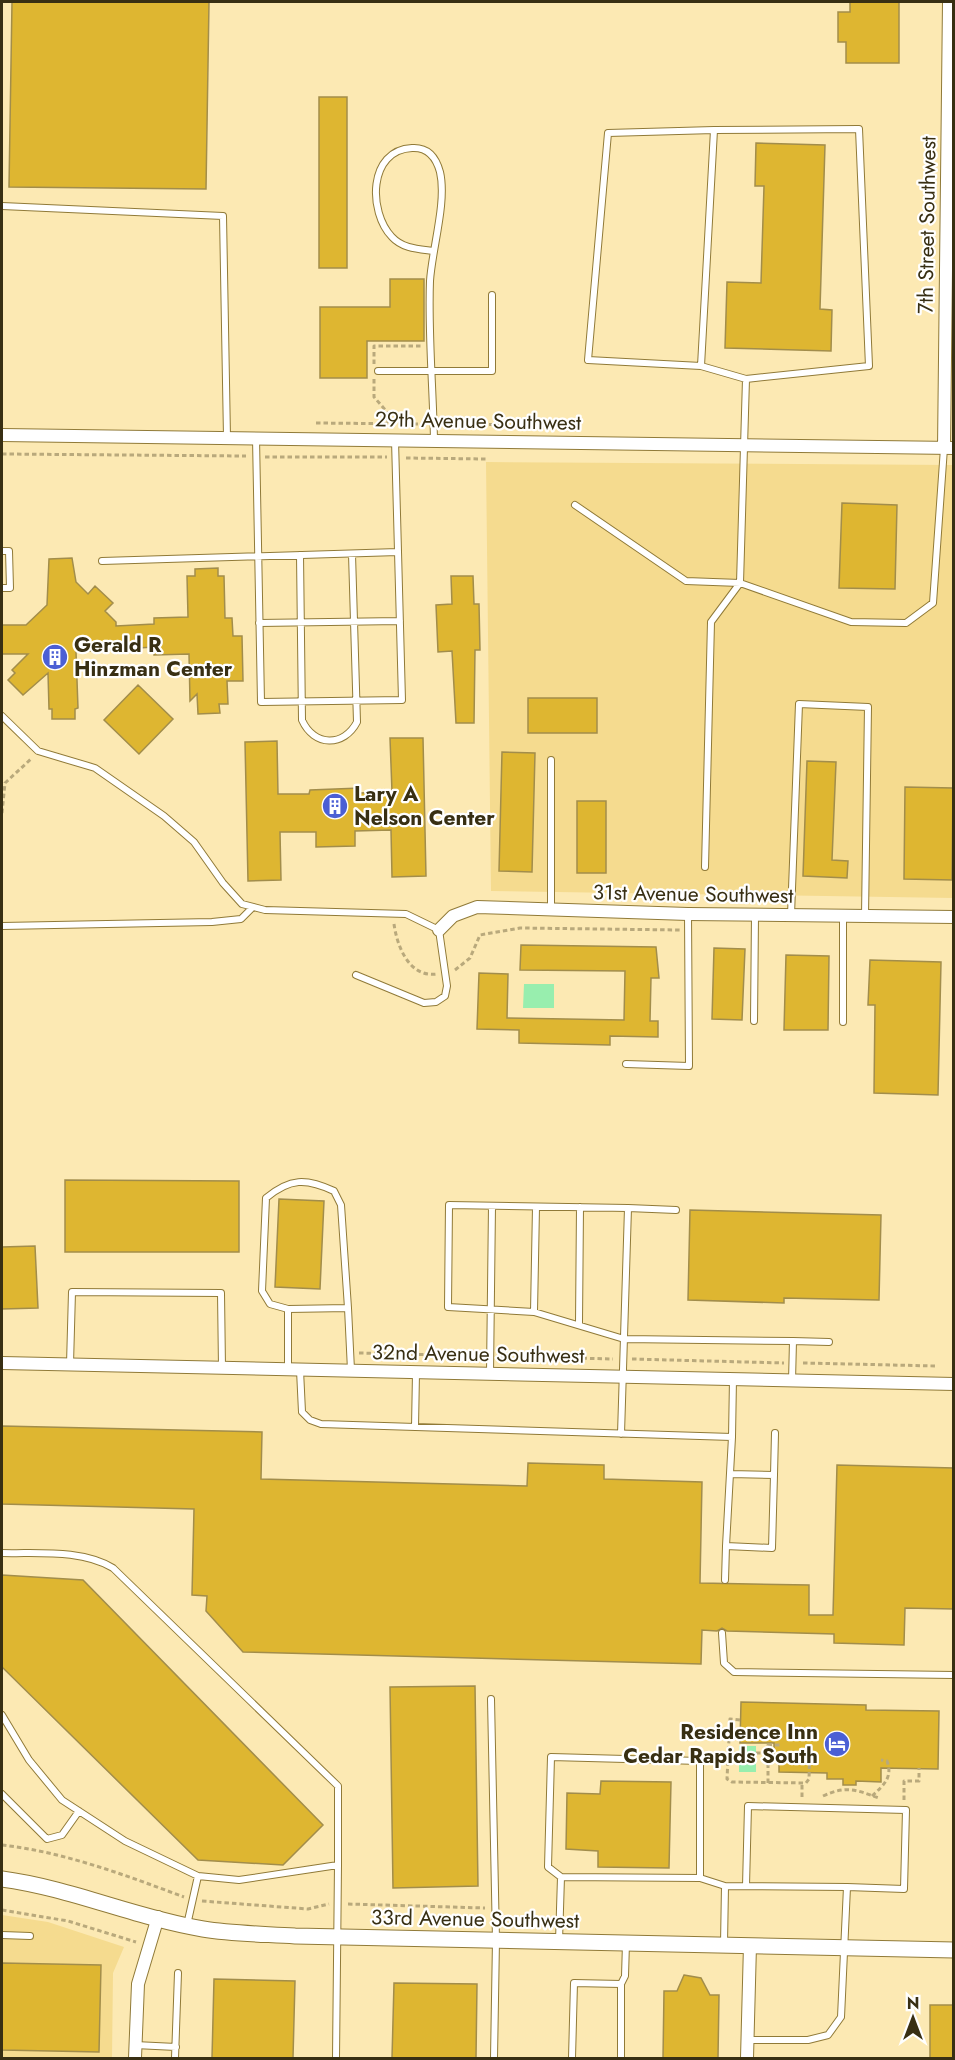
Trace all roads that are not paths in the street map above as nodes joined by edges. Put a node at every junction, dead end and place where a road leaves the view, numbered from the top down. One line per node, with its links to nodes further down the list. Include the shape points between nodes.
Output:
1 (949, 2): 2 (street, 7th Street Southwest)
2 (951, 112): 8 (street, 7th Street Southwest)
3 (714, 130): 7 (lane); 7 (lane, via 608,133 588,360); 11 (lane, via 860,129 869,366)
4 (2, 206): 13 (lane, via 223,216)
5 (434, 251): 5 (lane, via 440,173 432,154 424,149 399,150 383,160 376,203 393,238 406,247); 10 (lane, via 430,280)
6 (492, 295): 10 (lane, via 492,371)
7 (701, 366): 11 (lane)
8 (949, 366): 18 (street, 7th Street Southwest)
9 (378, 371): 10 (lane)
10 (432, 371): 16 (lane)
11 (746, 379): 17 (lane)
12 (2, 435): 13 (street, 29th Avenue Southwest)
13 (227, 437): 14 (street, 29th Avenue Southwest)
14 (256, 437): 15 (street, 29th Avenue Southwest); 24 (lane)
15 (395, 440): 16 (street, 29th Avenue Southwest); 21 (lane)
16 (434, 440): 17 (street, 29th Avenue Southwest)
17 (745, 445): 18 (street, 29th Avenue Southwest); 26 (lane)
18 (949, 448): 26 (lane, via 933,603 906,623 851,622)
19 (575, 505): 26 (lane, via 686,581)
20 (2, 551): 27 (lane, via 9,551 10,588)
21 (398, 552): 22 (lane); 28 (lane)
22 (352, 554): 23 (lane); 30 (lane)
23 (300, 555): 24 (lane); 29 (lane)
24 (258, 556): 25 (lane); 31 (lane)
25 (102, 561)
26 (740, 584): 36 (lane, via 711,622)
27 (2, 588)
28 (400, 621): 30 (lane); 32 (lane, via 402,700)
29 (302, 622): 30 (lane); 31 (lane); 33 (lane)
30 (354, 622): 32 (lane)
31 (259, 623): 33 (lane, via 261,702)
32 (356, 700): 33 (lane); 33 (lane, via 357,722 353,730 346,737 329,741 320,740 306,729 302,720)
33 (303, 701)
34 (2, 716): 37 (lane, via 38,751 95,768 164,816 194,842 235,898)
35 (551, 760): 38 (lane)
36 (705, 867)
37 (252, 908): 45 (lane, via 241,919 212,922); 46 (lane, via 406,914)
38 (551, 910): 39 (street, 31st Avenue Southwest); 46 (street, 31st Avenue Southwest, via 477,907 453,916)
39 (688, 914): 40 (street, 31st Avenue Southwest); 50 (lane, via 689,1066)
40 (755, 915): 41 (street, 31st Avenue Southwest); 48 (lane)
41 (791, 915): 42 (street, 31st Avenue Southwest); 43 (lane, via 799,704 868,706)
42 (843, 915): 43 (street, 31st Avenue Southwest); 49 (lane)
43 (865, 916): 44 (street, 31st Avenue Southwest)
44 (954, 917)
45 (2, 926)
46 (439, 930): 47 (lane, via 446,996 436,1002 424,1003)
47 (356, 975)
48 (754, 1021)
49 (843, 1022)
50 (626, 1064)
51 (492, 1206): 52 (lane); 58 (lane); 58 (lane, via 449,1205 448,1307)
52 (536, 1207): 53 (lane); 59 (lane)
53 (580, 1207): 54 (lane); 60 (lane)
54 (628, 1208): 55 (lane); 61 (lane)
55 (676, 1210)
56 (348, 1308): 57 (lane); 57 (lane, via 341,1205 334,1191 316,1183 282,1184 266,1198 262,1291 270,1304); 68 (lane)
57 (288, 1309): 67 (lane)
58 (491, 1309): 59 (lane); 70 (lane)
59 (534, 1312): 60 (lane)
60 (579, 1323): 61 (lane)
61 (624, 1339): 62 (lane); 71 (lane)
62 (793, 1341): 63 (lane); 73 (lane)
63 (829, 1342)
64 (2, 1363): 65 (street, 32nd Avenue Southwest)
65 (70, 1364): 66 (street, 32nd Avenue Southwest); 66 (lane, via 72,1292 221,1293)
66 (222, 1368): 67 (street, 32nd Avenue Southwest)
67 (294, 1369): 68 (street, 32nd Avenue Southwest); 75 (lane, via 302,1412 310,1420 321,1424)
68 (351, 1371): 69 (street, 32nd Avenue Southwest)
69 (416, 1372): 70 (street, 32nd Avenue Southwest); 75 (lane)
70 (490, 1374): 71 (street, 32nd Avenue Southwest)
71 (623, 1377): 72 (street, 32nd Avenue Southwest); 77 (lane)
72 (733, 1379): 73 (street, 32nd Avenue Southwest); 78 (lane)
73 (792, 1381): 74 (street, 32nd Avenue Southwest)
74 (954, 1384)
75 (415, 1427): 77 (lane)
76 (775, 1433): 80 (lane)
77 (621, 1434): 78 (lane)
78 (732, 1437): 79 (lane)
79 (730, 1474): 80 (lane); 81 (lane)
80 (774, 1475): 81 (lane, via 772,1548)
81 (726, 1546): 83 (lane)
82 (2, 1553): 90 (lane, via 74,1556 99,1560 113,1568 338,1786)
83 (725, 1580)
84 (722, 1634): 85 (lane, via 724,1663 734,1672)
85 (954, 1675)
86 (491, 1699): 103 (lane)
87 (2, 1715): 89 (lane, via 29,1760 62,1800)
88 (2, 1794): 89 (lane, via 47,1839 62,1835)
89 (79, 1811): 91 (lane, via 125,1841)
90 (338, 1865): 91 (lane, via 240,1880); 102 (lane)
91 (198, 1876): 99 (lane)
92 (561, 1877): 93 (lane); 93 (lane, via 548,1867 551,1757 700,1761); 104 (lane)
93 (700, 1878): 95 (lane)
94 (2, 1879): 98 (street, 33rd Avenue Southwest)
95 (725, 1886): 96 (lane); 106 (lane)
96 (746, 1886): 97 (lane); 97 (lane, via 748,1806 906,1810 904,1889)
97 (847, 1887): 108 (lane)
98 (158, 1917): 99 (street, 33rd Avenue Southwest); 113 (street, via 138,1984)
99 (187, 1925): 102 (street, 33rd Avenue Southwest, via 234,1932)
100 (2, 1935): 101 (lane)
101 (30, 1936)
102 (337, 1937): 103 (street, 33rd Avenue Southwest); 117 (lane)
103 (496, 1940): 104 (street, 33rd Avenue Southwest); 118 (lane)
104 (559, 1941): 105 (street, 33rd Avenue Southwest)
105 (626, 1943): 106 (street, 33rd Avenue Southwest); 111 (lane, via 625,1976)
106 (724, 1945): 107 (street, 33rd Avenue Southwest)
107 (750, 1945): 108 (street, 33rd Avenue Southwest); 112 (street)
108 (845, 1947): 109 (street, 33rd Avenue Southwest); 112 (lane, via 841,2017 828,2035 808,2040)
109 (954, 1950)
110 (178, 1973): 114 (lane)
111 (621, 1984): 119 (lane, via 574,1983); 120 (lane)
112 (747, 2040): 121 (street)
113 (135, 2045): 114 (lane); 115 (street)
114 (176, 2047): 116 (lane)
115 (135, 2058)
116 (176, 2058)
117 (336, 2058)
118 (494, 2058)
119 (572, 2058)
120 (621, 2058)
121 (747, 2058)

